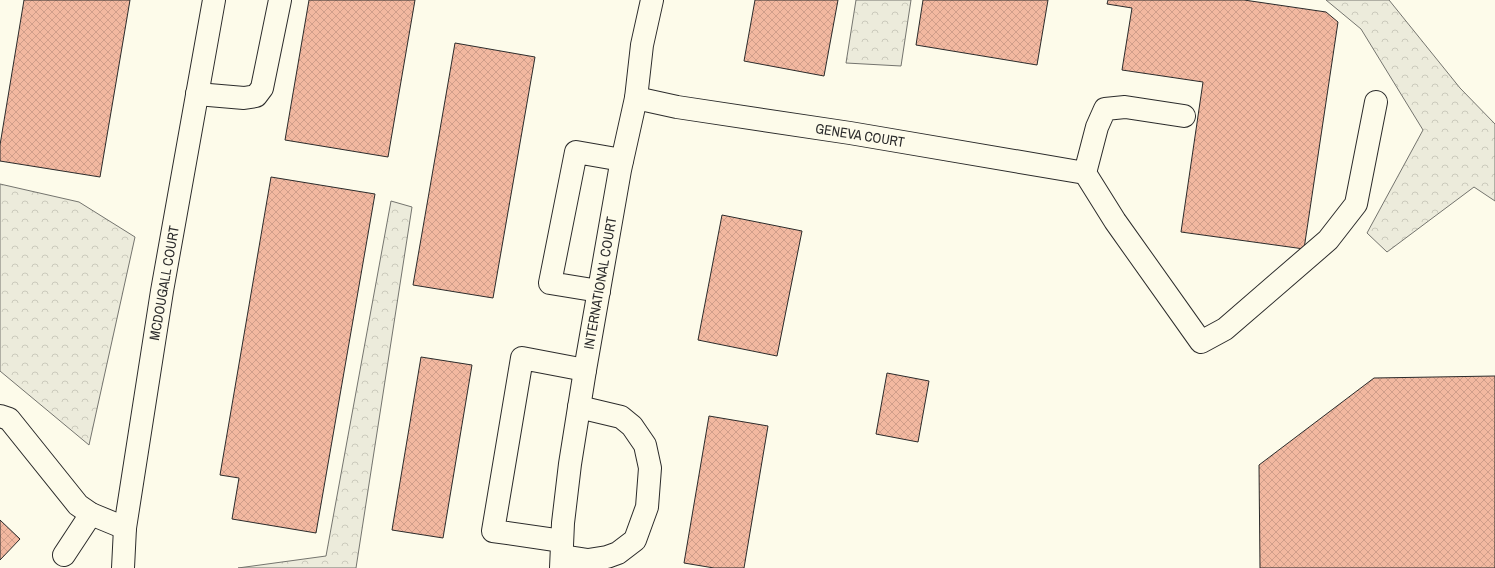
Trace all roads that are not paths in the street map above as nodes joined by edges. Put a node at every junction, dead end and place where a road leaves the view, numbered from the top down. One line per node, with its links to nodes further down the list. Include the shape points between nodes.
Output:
1 (214, 0): 4 (street, MCDOUGALL COURT)
2 (280, 0): 4 (street, via 262,88 256,96 244,98)
3 (652, 0): 5 (street, INTERNATIONAL COURT, via 642,45)
4 (197, 94): 15 (street, MCDOUGALL COURT, via 162,291)
5 (636, 98): 8 (street, INTERNATIONAL COURT); 9 (street, GENEVA COURT, via 677,107)
6 (1376, 102): 9 (street, via 1356,204 1328,240 1225,329 1201,342 1115,221)
7 (1184, 116): 9 (street, via 1125,106 1105,109 1096,127)
8 (622, 160): 10 (street, INTERNATIONAL COURT); 10 (street, via 576,152 550,283)
9 (1085, 173)
10 (599, 291): 11 (street, INTERNATIONAL COURT)
11 (585, 370): 12 (street, INTERNATIONAL COURT); 17 (street, via 522,358 493,531)
12 (579, 407): 17 (street, INTERNATIONAL COURT, via 563,523); 17 (street, via 621,417 632,426 645,445 650,468 647,507 635,540 618,553 588,560)
13 (0, 416): 14 (street, via 9,419 78,506)
14 (92, 514): 15 (street); 16 (street)
15 (125, 528): 18 (street, MCDOUGALL COURT)
16 (64, 555)
17 (562, 555)
18 (123, 568)

